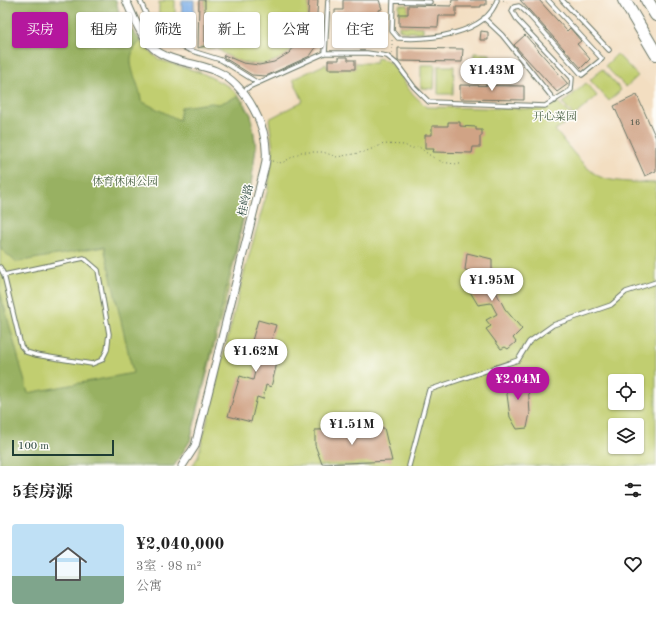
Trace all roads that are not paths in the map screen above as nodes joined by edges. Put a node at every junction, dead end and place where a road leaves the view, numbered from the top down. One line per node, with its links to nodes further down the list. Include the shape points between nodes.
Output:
1 (126, 0): 17 (street, 桂岭路, via 136,23 153,48 178,60 217,71)
2 (140, 0): 16 (lane, via 162,37 189,50 221,60)
3 (328, 0): 14 (lane)
4 (497, 0): 12 (lane)
5 (548, 0): 18 (lane, via 602,59 582,75 527,13 519,6 514,7 512,11 518,21 572,78 571,90)
6 (562, 0): 13 (lane)
7 (624, 0): 15 (main road)
8 (647, 0): 11 (main road)
9 (393, 1): 10 (lane); 12 (lane, via 392,31 398,38 418,39 464,31)
10 (430, 2)
11 (656, 15)
12 (484, 18): 18 (lane, via 502,35)
13 (609, 50)
14 (325, 53): 16 (lane); 18 (lane, via 367,53 387,56 429,102 545,106)
15 (656, 54)
16 (258, 83): 17 (lane)
17 (243, 92): 22 (street, 桂岭路, via 257,114 266,160 194,446)
18 (555, 101)
19 (0, 267): 20 (lane)
20 (4, 275): 20 (lane, via 84,258 98,270 109,334 107,350 102,360 92,364 36,356 26,352 21,346)
21 (656, 282): 23 (lane, via 626,292 611,305 553,325 529,342 518,360 429,390)
22 (182, 466)
23 (409, 466)

